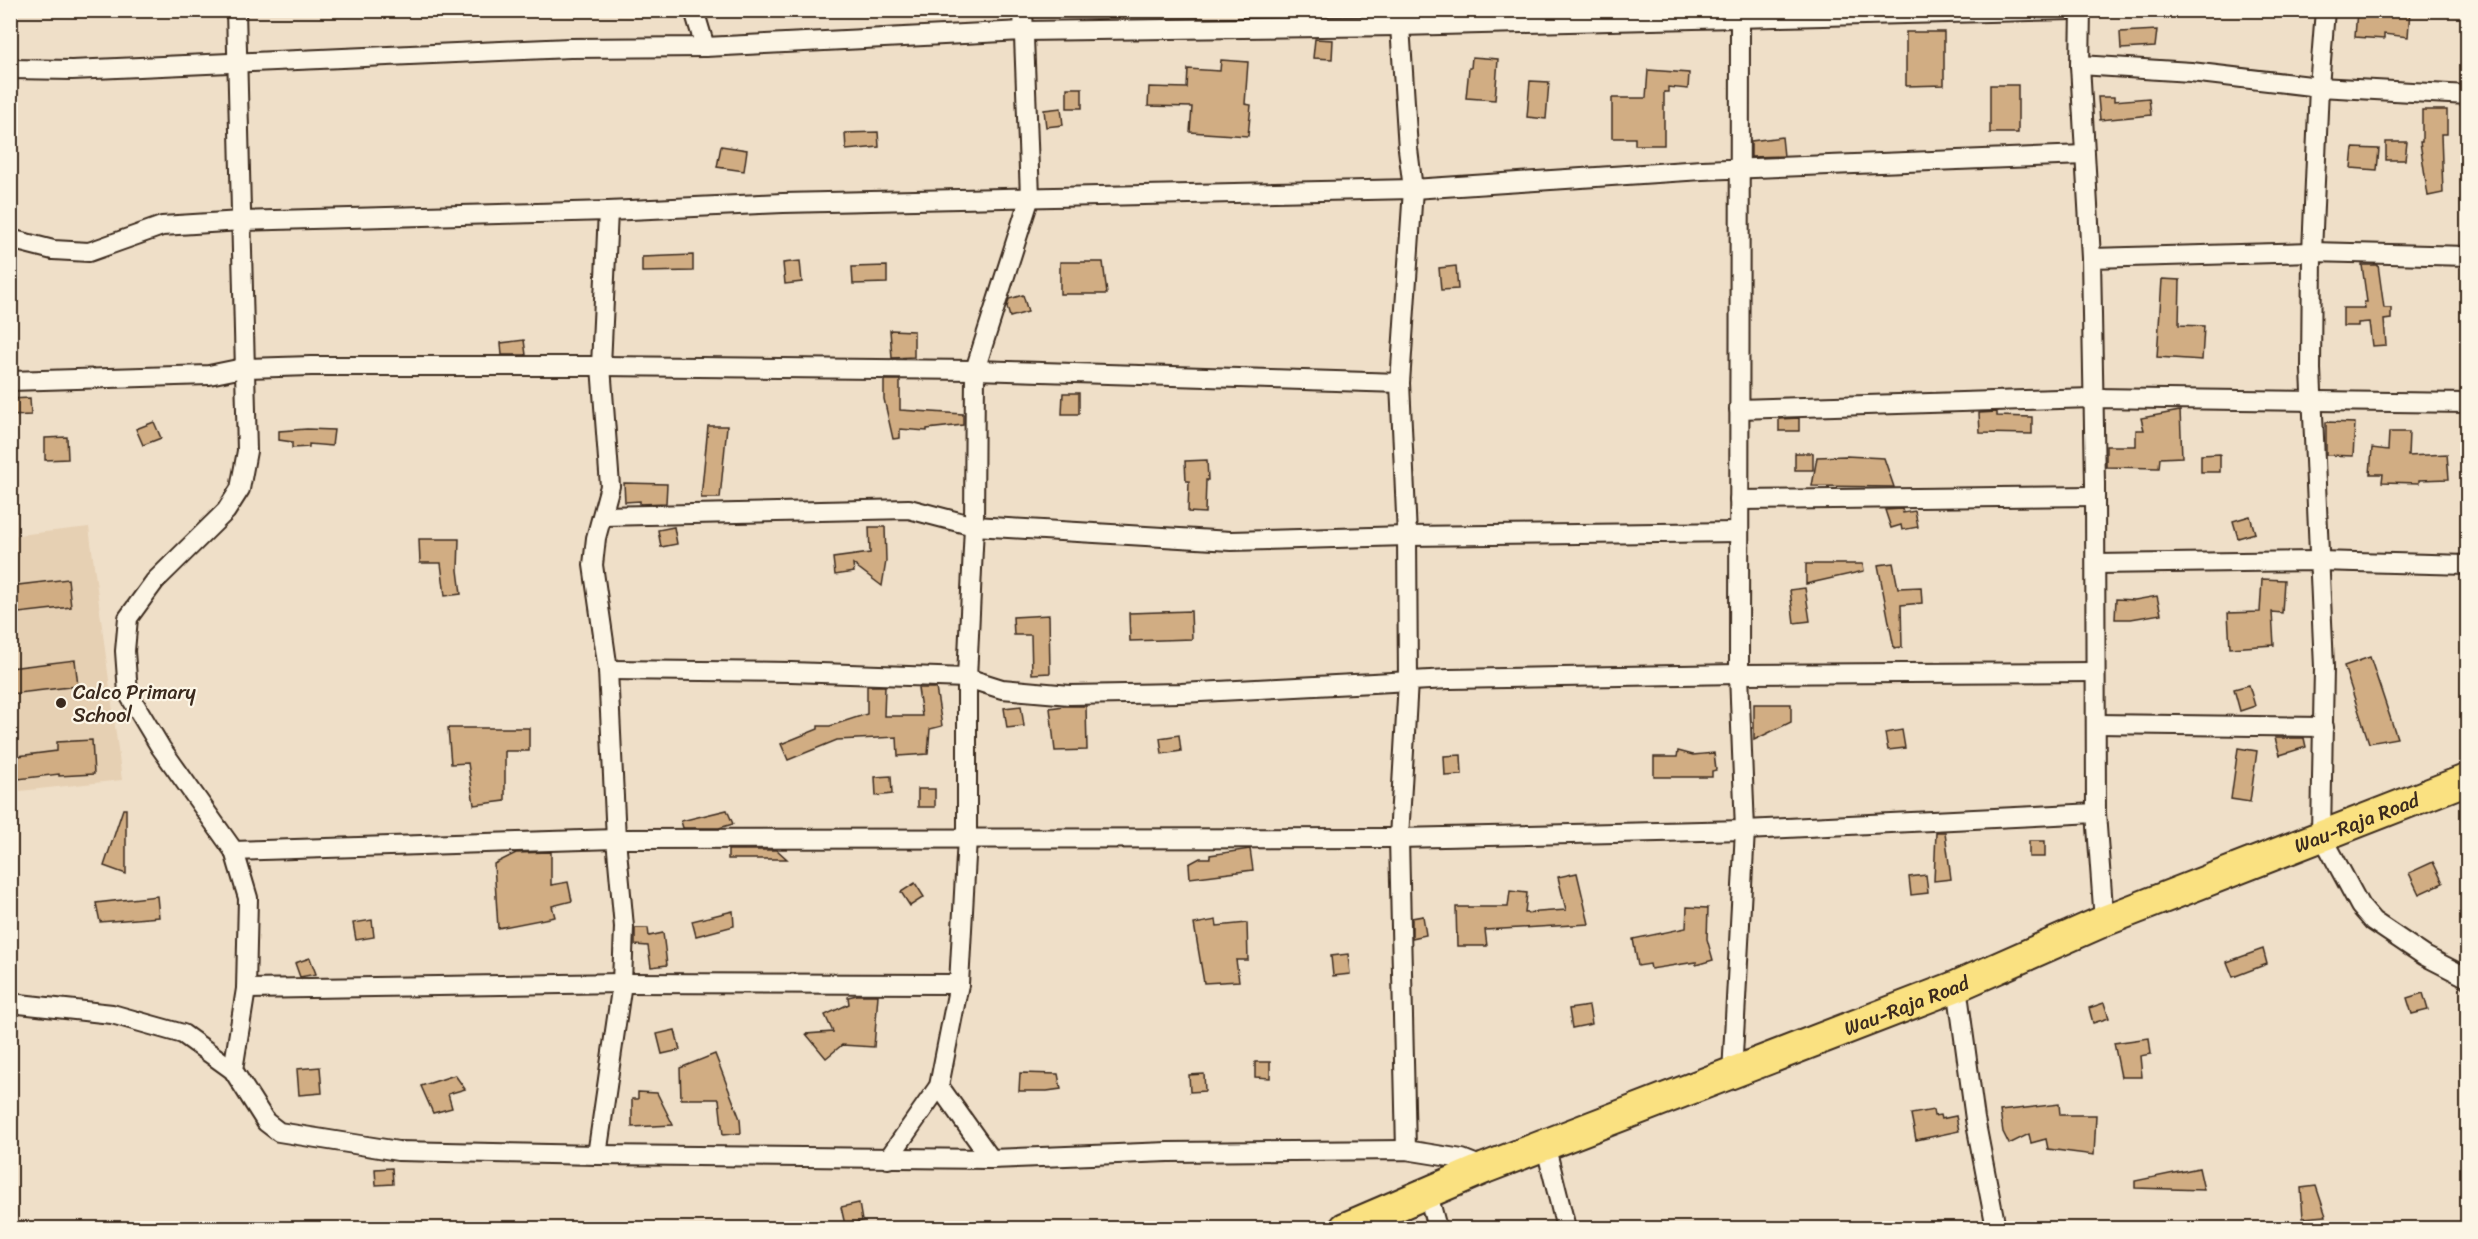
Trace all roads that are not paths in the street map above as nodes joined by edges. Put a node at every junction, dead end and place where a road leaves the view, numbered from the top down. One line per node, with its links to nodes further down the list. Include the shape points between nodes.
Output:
1 (236, 10): 11 (street)
2 (694, 10): 10 (street)
3 (1023, 10): 9 (street)
4 (2072, 10): 7 (street)
5 (2081, 10): 12 (street)
6 (2325, 10): 14 (street)
7 (1741, 14): 8 (street); 17 (street)
8 (1399, 18): 9 (street); 18 (street)
9 (1023, 31): 10 (street); 19 (street)
10 (705, 47): 11 (street, via 570,48)
11 (238, 63): 13 (street); 21 (street)
12 (2080, 65): 14 (street, via 2191,72); 16 (street)
13 (10, 69)
14 (2319, 87): 15 (street); 23 (street)
15 (2468, 95)
16 (2085, 155): 17 (street); 25 (street)
17 (1740, 169): 18 (street); 34 (street)
18 (1413, 189): 19 (street); 30 (street)
19 (1030, 197): 20 (street); 28 (street)
20 (608, 211): 21 (street); 26 (street)
21 (241, 221): 22 (street, via 162,226 89,252 53,250); 27 (street)
22 (10, 239)
23 (2312, 252): 24 (street); 25 (street); 32 (street)
24 (2468, 256)
25 (2091, 258): 31 (street)
26 (601, 366): 27 (street); 28 (street); 37 (street, via 610,486)
27 (243, 368): 29 (street, via 209,375); 58 (street, via 247,452 240,489 226,511 155,581 128,618 124,651 128,693 161,748)
28 (975, 370): 30 (street); 38 (street)
29 (10, 381)
30 (1400, 382): 40 (street)
31 (2093, 398): 32 (street); 34 (street); 35 (street)
32 (2312, 400): 33 (street); 41 (street)
33 (2468, 403)
34 (1739, 409): 36 (street)
35 (2096, 496): 36 (street); 42 (street)
36 (1739, 500): 39 (street)
37 (603, 516): 38 (street, via 909,509); 44 (street, via 593,566)
38 (974, 526): 40 (street, via 1231,541); 47 (street)
39 (1739, 532): 40 (street); 46 (street)
40 (1407, 536): 48 (street)
41 (2318, 561): 42 (street); 43 (street); 50 (street)
42 (2096, 564): 45 (street)
43 (2468, 565)
44 (608, 670): 47 (street); 57 (street)
45 (2094, 672): 46 (street); 49 (street)
46 (1739, 674): 48 (street); 53 (street)
47 (967, 678): 48 (street, via 1002,689 1070,695); 55 (street)
48 (1408, 681): 56 (street)
49 (2096, 724): 50 (street); 52 (street)
50 (2324, 727): 54 (street)
51 (2468, 778): 54 (main road, Wau-Raja Road)
52 (2096, 813): 53 (street); 59 (street)
53 (1745, 830): 56 (street); 67 (street)
54 (2320, 834): 59 (main road, Wau-Raja Road); 60 (street, via 2360,906 2373,921 2425,956)
55 (967, 838): 56 (street); 57 (street); 62 (street)
56 (1399, 838): 70 (street)
57 (616, 839): 58 (street); 61 (street, via 624,927)
58 (234, 851): 64 (street, via 248,898)
59 (2104, 921): 63 (main road, Wau-Raja Road)
60 (2468, 978)
61 (622, 983): 62 (street); 64 (street); 71 (street)
62 (959, 984): 68 (street)
63 (1957, 986): 67 (main road, Wau-Raja Road); 79 (street, via 1975,1119)
64 (246, 989): 66 (street)
65 (10, 1004): 66 (street, via 112,1014 183,1034)
66 (232, 1070): 71 (street, via 266,1122 279,1132 398,1150)
67 (1732, 1074): 69 (main road, Wau-Raja Road)
68 (939, 1086): 72 (street); 73 (street)
69 (1545, 1144): 74 (main road, Wau-Raja Road); 78 (street)
70 (1406, 1149): 73 (street); 74 (street, via 1462,1159)
71 (597, 1155): 72 (street)
72 (888, 1159): 73 (street)
73 (991, 1159)
74 (1485, 1168): 75 (main road, Wau-Raja Road)
75 (1428, 1194): 76 (main road, Wau-Raja Road); 77 (street)
76 (1344, 1228)
77 (1437, 1228)
78 (1566, 1228)
79 (1996, 1228)

